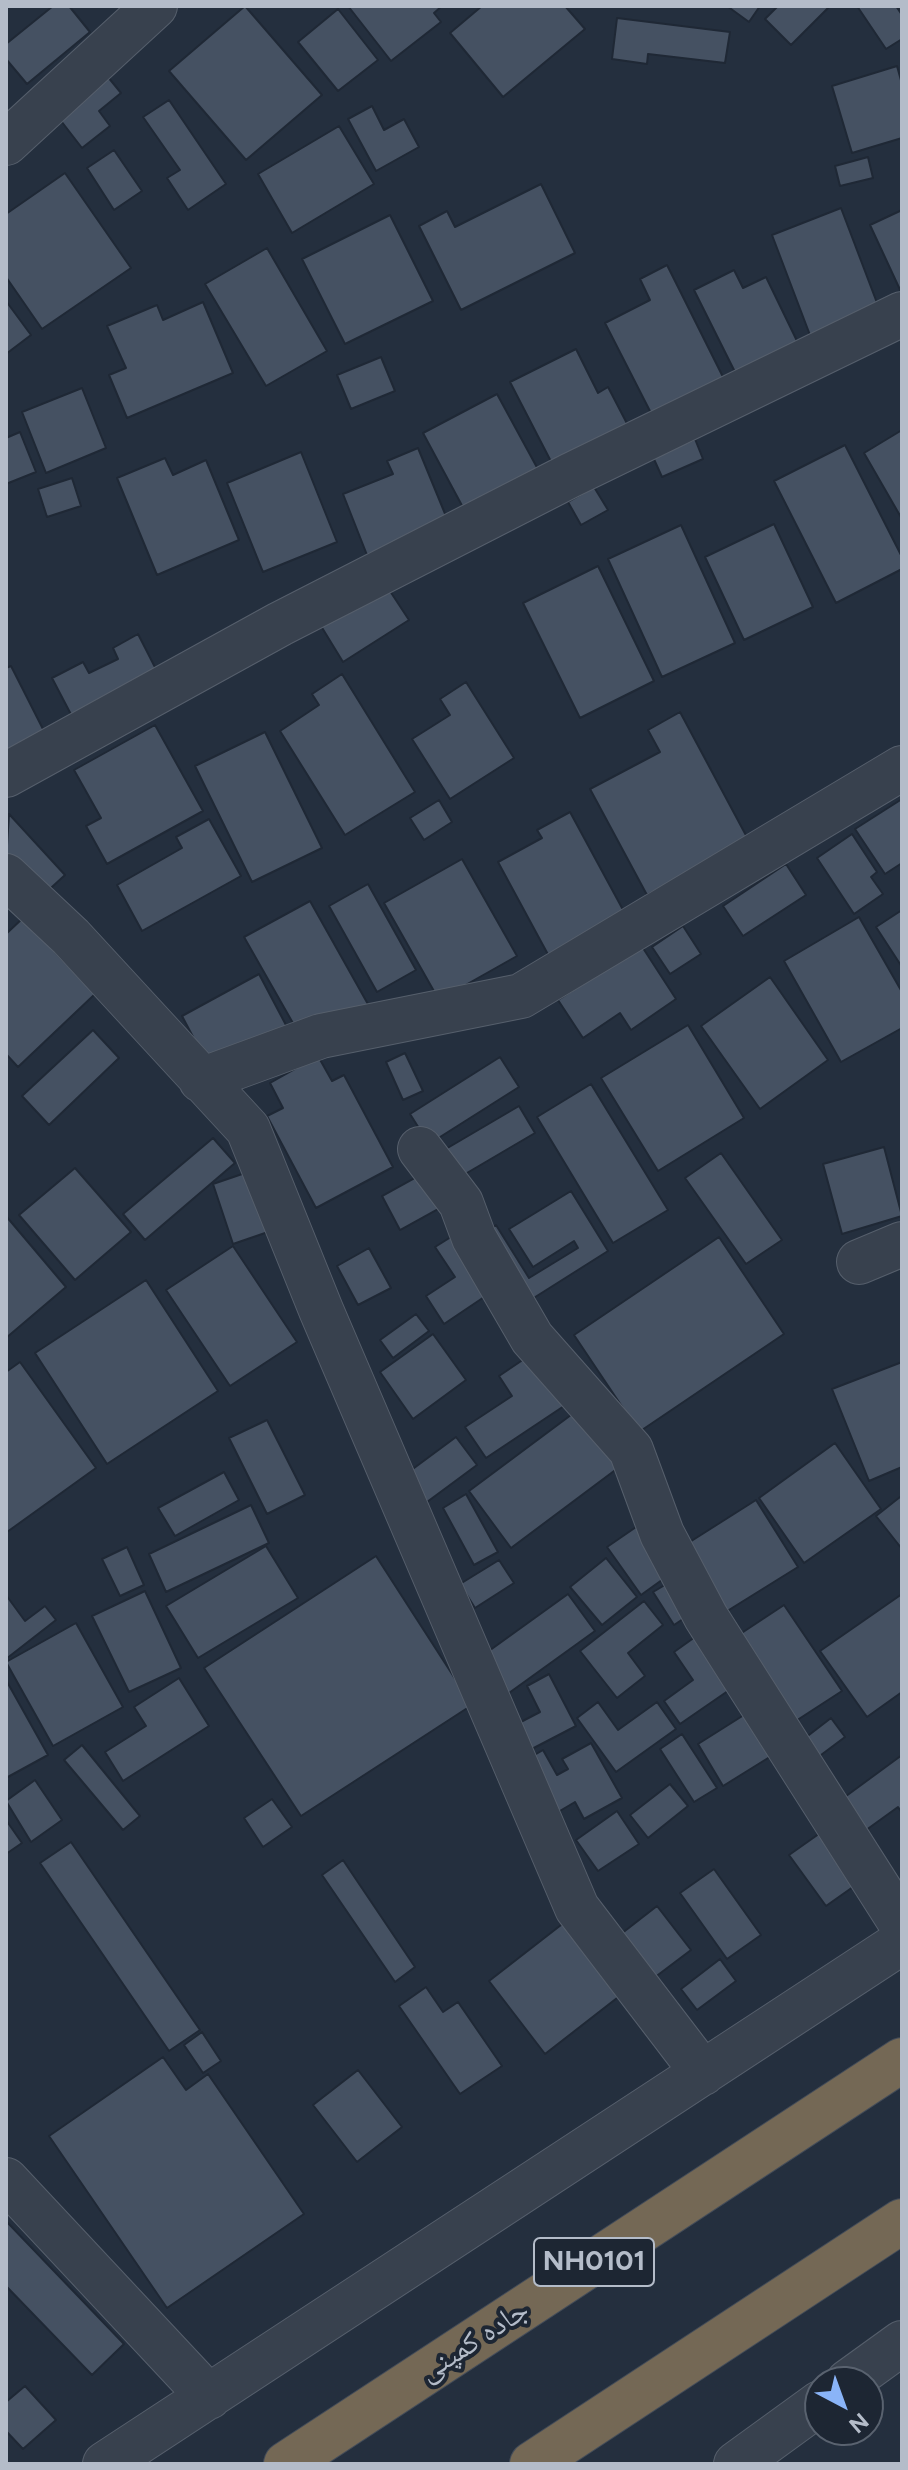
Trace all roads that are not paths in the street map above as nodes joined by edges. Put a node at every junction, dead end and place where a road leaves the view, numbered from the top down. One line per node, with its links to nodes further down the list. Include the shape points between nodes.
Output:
1 (155, 6): 2 (street)
2 (6, 143)
3 (902, 314): 5 (street, via 308,610)
4 (902, 768): 7 (street, via 521,996 321,1036)
5 (6, 775)
6 (6, 876): 7 (street, via 71,937)
7 (201, 1080): 14 (street, via 248,1129 577,1908)
8 (420, 1149): 11 (street, via 461,1203 474,1238 532,1338 631,1450 662,1534 706,1617)
9 (902, 1244): 10 (street)
10 (859, 1262)
11 (902, 1925)
12 (902, 1942): 14 (street)
13 (902, 2060): 22 (highway, جاده کمپنی / NH0101)
14 (703, 2073): 19 (street)
15 (6, 2180): 19 (street)
16 (902, 2221): 23 (highway)
17 (902, 2343): 18 (street)
18 (870, 2366)
19 (209, 2397): 21 (street)
20 (804, 2415): 24 (street)
21 (105, 2464)
22 (286, 2464)
23 (532, 2464)
24 (736, 2464)

